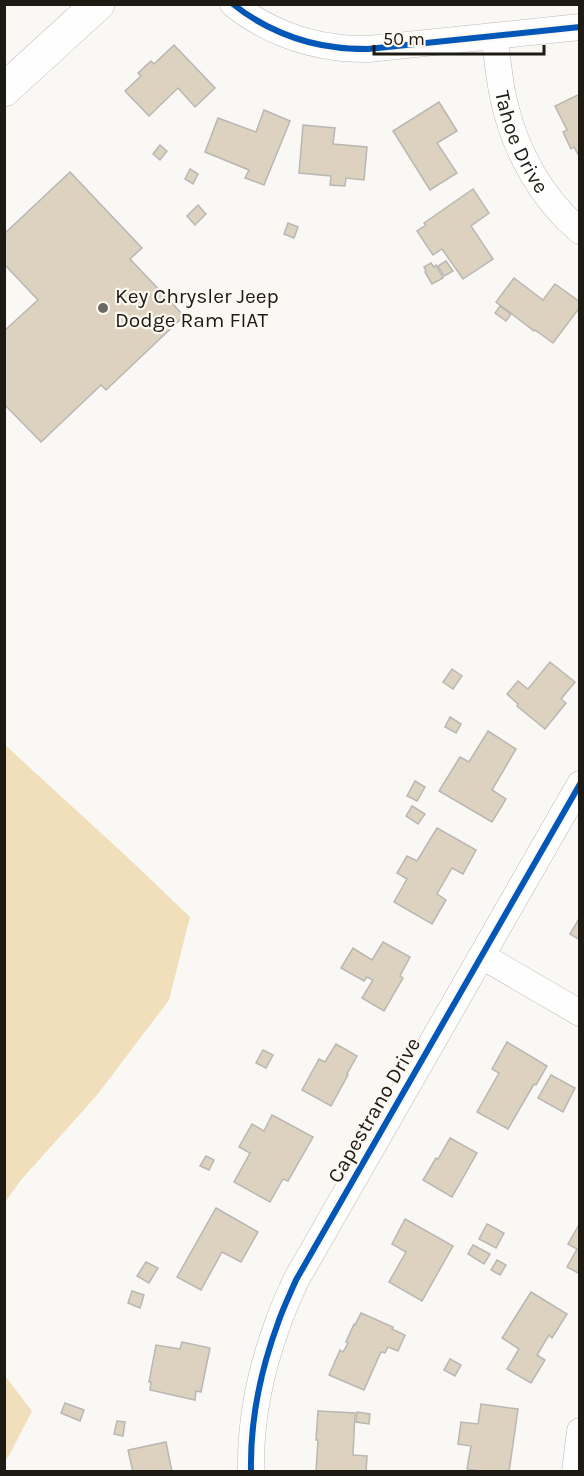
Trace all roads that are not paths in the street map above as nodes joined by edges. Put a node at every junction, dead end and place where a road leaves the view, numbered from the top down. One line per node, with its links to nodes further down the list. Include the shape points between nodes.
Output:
1 (98, 4): 5 (highway)
2 (233, 4): 4 (street, via 287,35 335,47 368,49)
3 (579, 27): 4 (street)
4 (494, 36): 6 (street, Tahoe Drive, via 504,104 523,157 537,182)
5 (4, 90)
6 (579, 231)
7 (579, 784): 8 (street, Capestrano Drive)
8 (482, 956): 9 (street); 11 (street, Capestrano Drive, via 296,1280 264,1365 254,1417)
9 (579, 1013)
10 (579, 1431): 12 (street)
11 (251, 1472)
12 (575, 1472)

